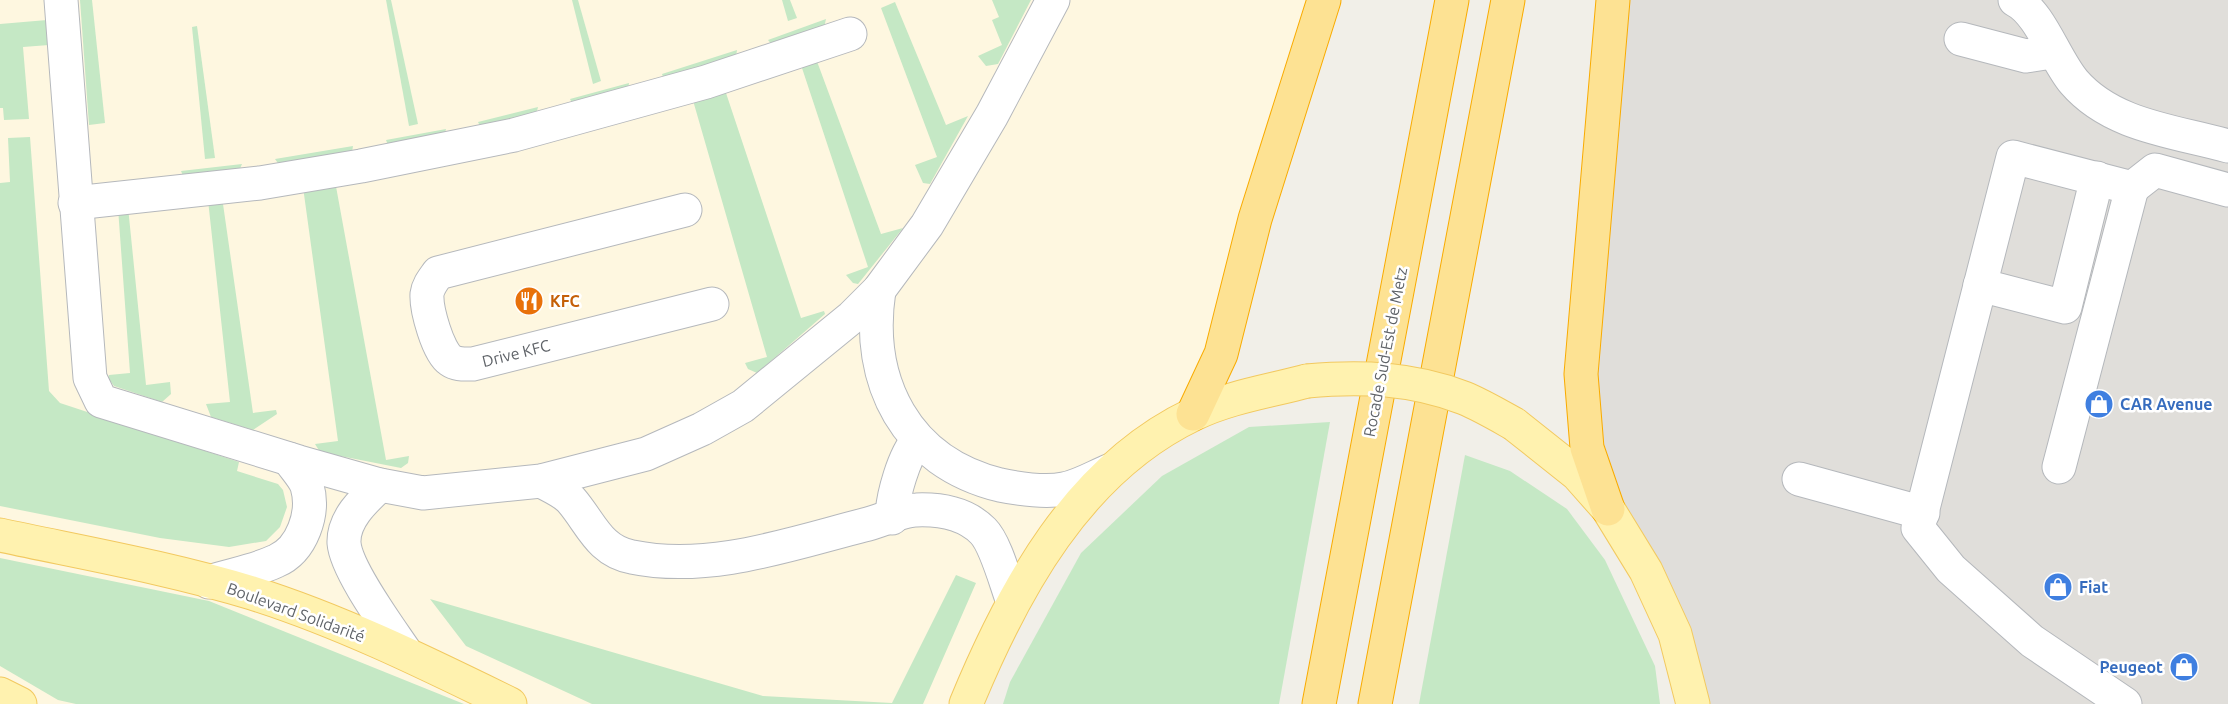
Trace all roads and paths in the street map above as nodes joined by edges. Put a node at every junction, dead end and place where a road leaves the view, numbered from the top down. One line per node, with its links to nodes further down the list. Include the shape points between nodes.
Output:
1 (1053, 0): 18 (lane, via 933,215)
2 (1324, 0): 20 (highway, via 1256,219 1221,354)
3 (1452, 0): 41 (highway, Rocade Sud-Est de Metz)
4 (1508, 0): 42 (highway)
5 (1613, 0): 28 (highway, via 1581,374 1587,448)
6 (2015, 0): 10 (lane, via 2036,21)
7 (61, 3): 15 (lane)
8 (850, 34): 15 (lane, via 706,82 514,135 260,183)
9 (1960, 39): 10 (lane, via 2026,56)
10 (2052, 52): 11 (lane, via 2073,81 2097,104 2126,119)
11 (2228, 146)
12 (2097, 178): 13 (lane); 17 (lane, via 2013,157); 17 (lane, via 2065,306)
13 (2133, 188): 14 (lane, via 2155,170); 23 (lane)
14 (2228, 190)
15 (75, 203): 22 (lane, via 90,378 101,401)
16 (685, 210): 19 (lane, Drive KFC, via 438,273 427,291 427,300 439,346 448,359 473,364)
17 (1980, 285): 29 (lane)
18 (879, 290): 21 (lane, via 875,313 880,364 904,423); 26 (lane, via 852,317 743,406 646,454)
19 (712, 304)
20 (1193, 414): 24 (main road); 28 (main road, bridge, via 1220,403 1307,381 1357,377 1408,383 1464,398 1514,424 1577,474)
21 (918, 440): 24 (lane, via 936,458 975,478 1022,489 1064,489); 30 (lane, via 911,448 892,506)
22 (289, 459): 27 (lane); 31 (lane, via 307,485)
23 (2059, 467)
24 (1111, 470): 35 (main road, via 1072,510)
25 (1799, 479): 29 (lane)
26 (541, 481): 27 (lane, via 423,493); 30 (lane, via 570,498 598,539 611,550 662,562 728,558)
27 (380, 484): 32 (lane, via 362,502)
28 (1608, 509): 43 (main road, via 1647,571 1675,634)
29 (1923, 513): 44 (lane, via 1918,528 1951,569 2032,641)
30 (892, 518): 35 (lane, via 913,510 960,514 984,532)
31 (306, 522): 32 (lane); 34 (lane, via 298,542 287,555)
32 (346, 530): 36 (lane, via 344,543 349,561)
33 (0, 535): 34 (main road, Boulevard Solidarité)
34 (209, 582): 36 (main road, Boulevard Solidarité, via 253,594)
35 (1013, 602): 40 (main road)
36 (406, 653): 39 (main road, Boulevard Solidarité)
37 (0, 694): 38 (main road)
38 (20, 704)
39 (510, 704)
40 (966, 704)
41 (1319, 704)
42 (1375, 704)
43 (1693, 704)
44 (2125, 704)

